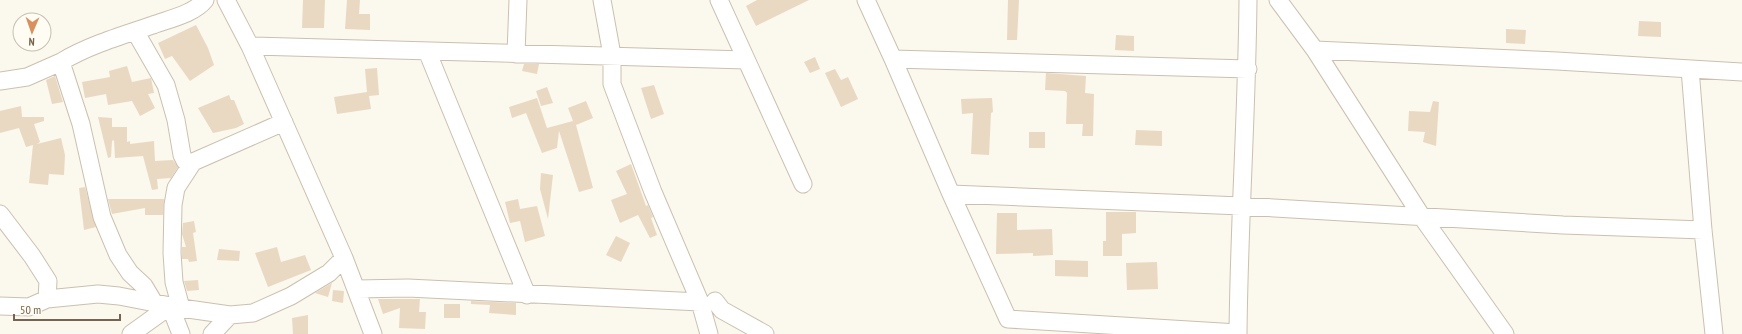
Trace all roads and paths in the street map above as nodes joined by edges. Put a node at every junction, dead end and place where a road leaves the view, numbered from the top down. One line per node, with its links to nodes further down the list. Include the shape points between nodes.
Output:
1 (205, 0): 9 (street, via 179,16)
2 (226, 0): 10 (street)
3 (518, 0): 13 (street)
4 (602, 0): 14 (street)
5 (720, 0): 16 (street)
6 (866, 0): 15 (street)
7 (1248, 0): 18 (street)
8 (1278, 0): 11 (street)
9 (135, 31): 17 (street, via 85,49); 23 (street, via 166,84 182,155 185,161)
10 (250, 46): 12 (street); 22 (street)
11 (1315, 50): 19 (street); 28 (street)
12 (427, 52): 13 (street); 32 (street)
13 (516, 54): 14 (street)
14 (612, 55): 16 (street); 35 (street, via 612,84 653,192)
15 (894, 59): 18 (street); 25 (street)
16 (746, 60): 24 (street)
17 (61, 62): 21 (street, via 27,77); 34 (street, via 80,124 102,217 118,255)
18 (1248, 69): 26 (street)
19 (1690, 69): 20 (street); 29 (street)
20 (1742, 72)
21 (0, 81)
22 (284, 122): 23 (street); 30 (street)
23 (193, 162): 37 (street, via 176,188 173,205 172,258)
24 (803, 184)
25 (951, 194): 26 (street); 39 (street, via 1008,319)
26 (1241, 206): 28 (street); 39 (street)
27 (0, 214): 33 (street, via 48,281)
28 (1422, 217): 29 (street); 46 (street)
29 (1702, 230): 47 (street)
30 (344, 258): 31 (street); 38 (street, via 329,273 291,296 253,314)
31 (358, 289): 32 (street, via 408,288); 43 (street)
32 (527, 294): 35 (street)
33 (47, 299): 34 (street, via 98,294); 36 (street, via 29,307)
34 (153, 301): 37 (street)
35 (707, 302): 44 (street); 45 (street)
36 (0, 306)
37 (175, 307): 38 (street); 40 (street); 41 (street)
38 (230, 315): 42 (street)
39 (1238, 333)
40 (131, 334)
41 (181, 334)
42 (212, 334)
43 (373, 334)
44 (709, 334)
45 (765, 334)
46 (1505, 334)
47 (1714, 334)

